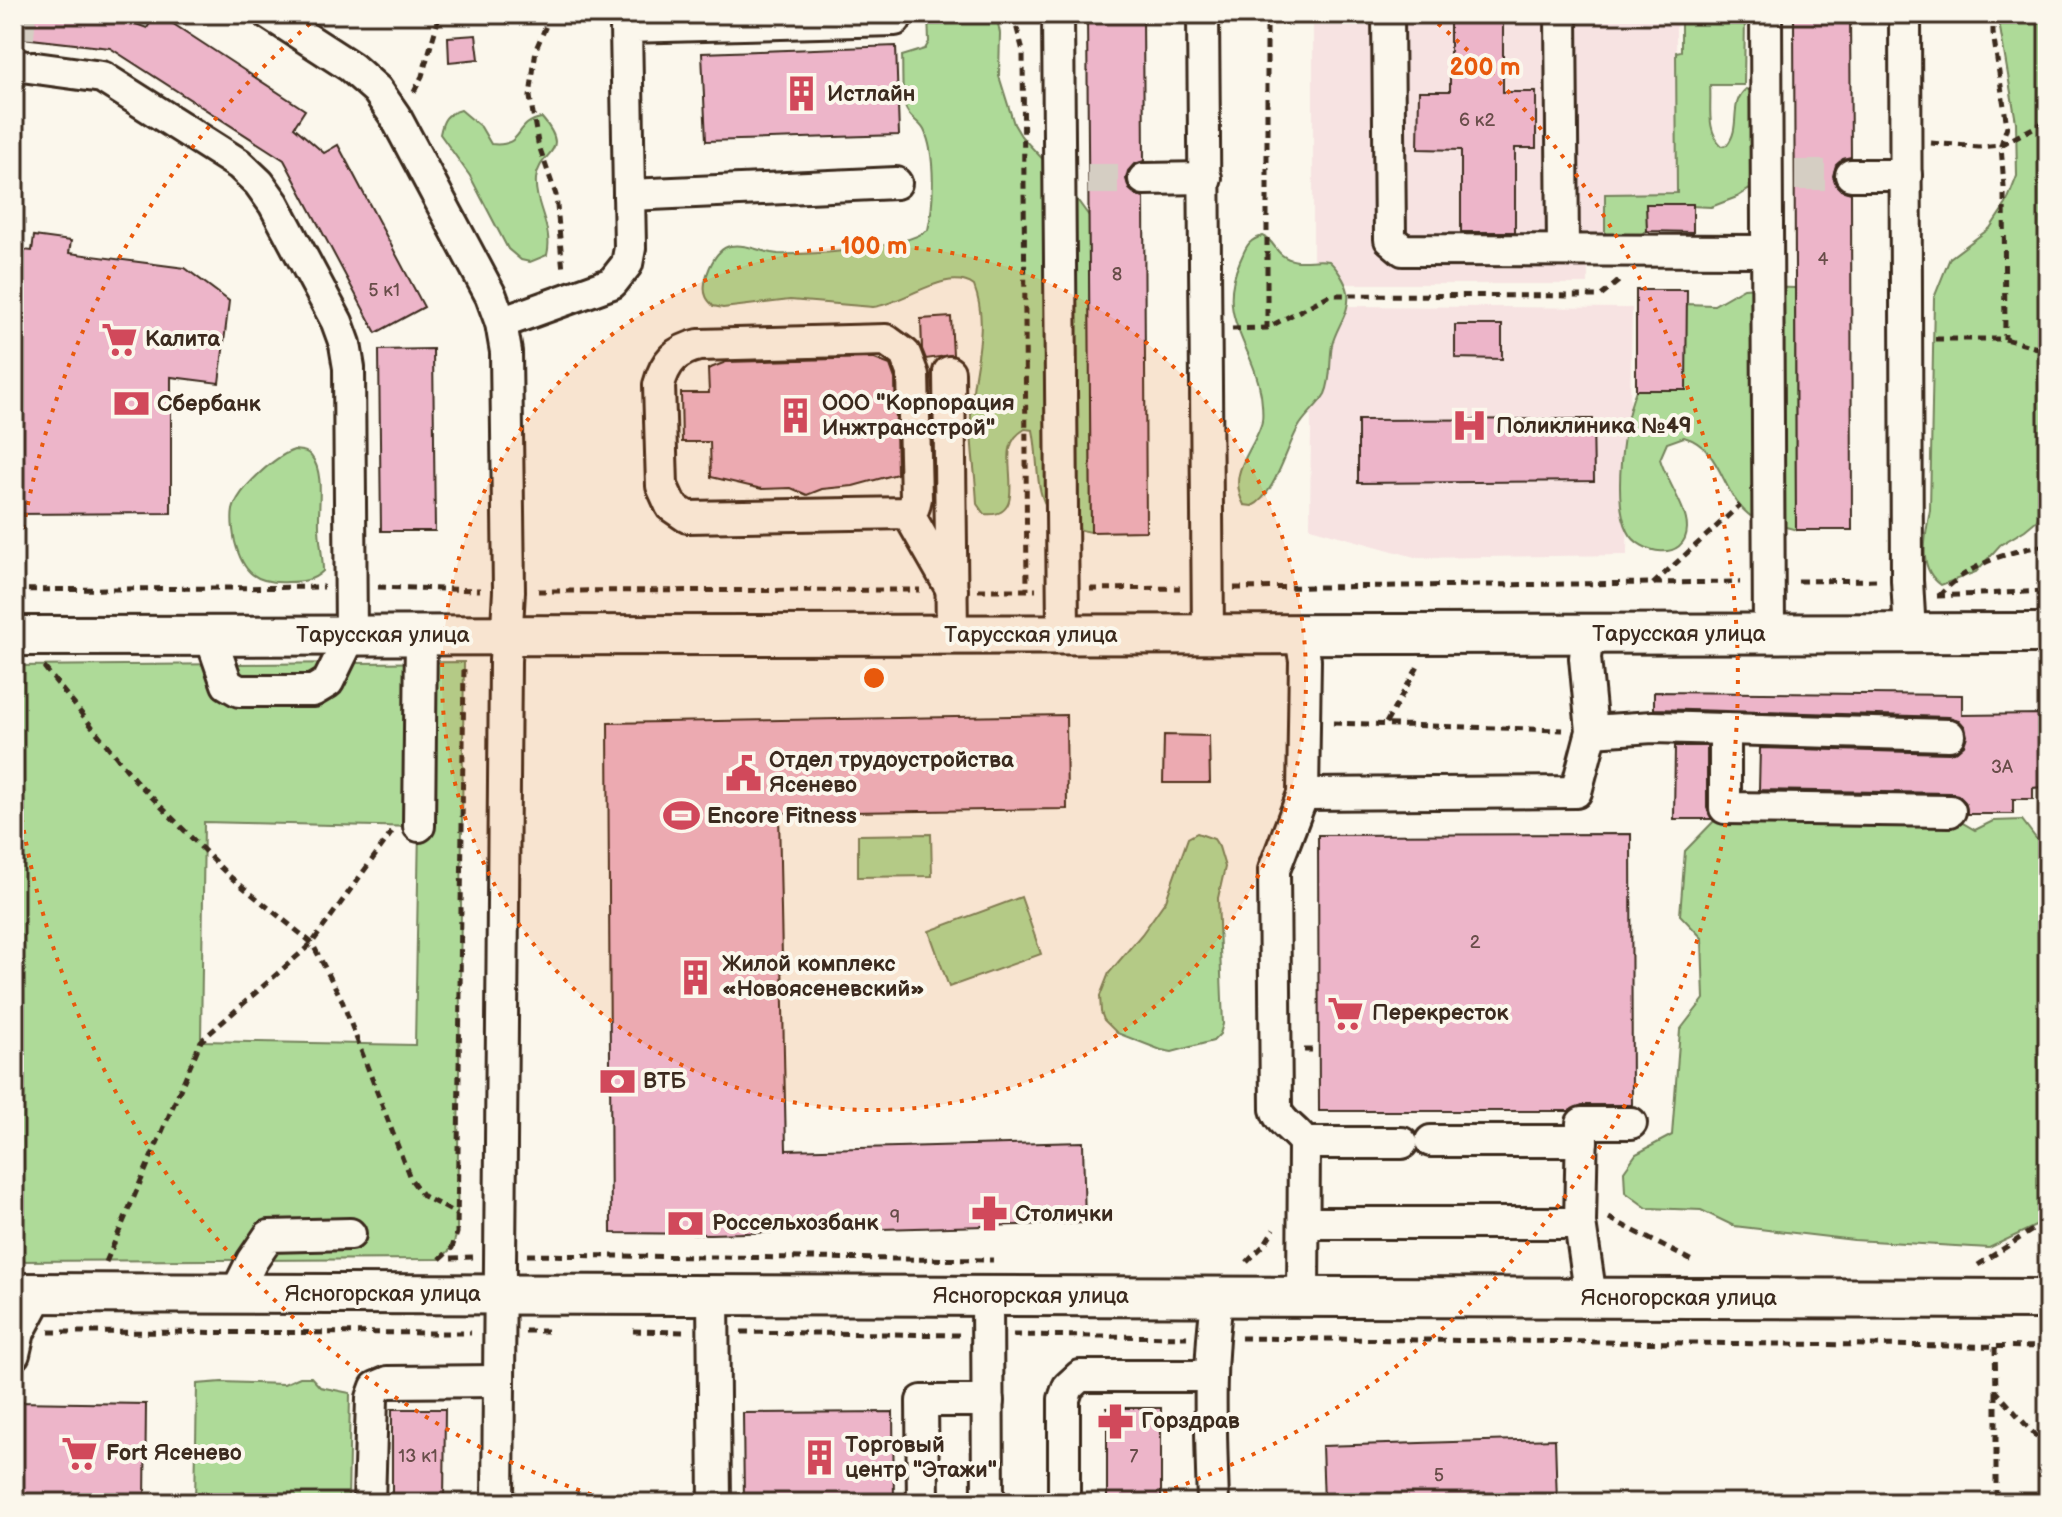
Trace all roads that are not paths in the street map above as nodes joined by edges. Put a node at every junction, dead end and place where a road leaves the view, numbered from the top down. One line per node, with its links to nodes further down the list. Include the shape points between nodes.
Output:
1 (269, 14): 18 (street, via 377,90)
2 (1058, 14): 24 (street, via 1074,179)
3 (1203, 14): 12 (street)
4 (1388, 14): 16 (street, via 1390,239 1403,250)
5 (1561, 14): 16 (street)
6 (1766, 14): 17 (street, via 1781,175)
7 (1905, 14): 11 (street)
8 (895, 20): 15 (street, via 626,27)
9 (17, 56): 30 (street, via 102,77 239,164 274,204 345,344)
10 (1851, 175): 11 (street)
11 (1906, 175): 22 (street)
12 (1206, 178): 13 (street); 25 (street)
13 (1144, 179)
14 (896, 183): 15 (street)
15 (629, 195): 18 (street, via 627,264 612,283)
16 (1563, 250): 17 (street)
17 (1766, 251): 28 (street)
18 (501, 323): 32 (street, via 506,352)
19 (949, 372): 21 (street)
20 (908, 513): 20 (street, via 687,517 671,506 662,486 663,368 685,348 699,345 886,340 905,354 913,375 916,498); 21 (street)
21 (952, 590): 33 (street)
22 (1910, 633): 23 (main road, Тарусская улица); 28 (main road, Тарусская улица)
23 (2048, 633)
24 (1063, 634): 25 (main road, Тарусская улица); 33 (main road, Тарусская улица)
25 (1208, 634): 26 (main road, Тарусская улица)
26 (1300, 634): 27 (main road, Тарусская улица); 38 (street, via 1305,660)
27 (1588, 634): 28 (main road, Тарусская улица); 36 (street)
28 (1769, 634)
29 (210, 635): 30 (main road, Тарусская улица); 30 (street, via 227,684 239,691 313,691 328,682); 34 (main road, Тарусская улица)
30 (351, 635): 31 (main road, Тарусская улица)
31 (421, 635): 32 (main road, Тарусская улица); 40 (street)
32 (506, 635): 33 (main road, Тарусская улица); 49 (street)
33 (952, 635)
34 (14, 636)
35 (1725, 729): 36 (street); 37 (street); 39 (street, via 1725,808)
36 (1592, 731): 38 (street, via 1576,792)
37 (1949, 735)
38 (1303, 794): 43 (street, via 1274,870 1274,900 1276,1109)
39 (1950, 811)
40 (408, 826)
41 (1631, 1123): 42 (street, via 1582,1123)
42 (1582, 1141): 43 (street); 45 (street)
43 (1304, 1143): 44 (street)
44 (1304, 1223): 45 (street); 52 (street)
45 (1580, 1223): 53 (street)
46 (350, 1234): 48 (street, via 269,1236)
47 (27, 1293): 48 (main road, Ясногорская улица); 56 (street)
48 (236, 1293): 49 (main road, Ясногорская улица)
49 (500, 1294): 55 (main road, Ясногорская улица); 58 (street)
50 (987, 1296): 51 (main road, Ясногорская улица); 55 (main road, Ясногорская улица); 59 (street)
51 (1218, 1296): 52 (main road, Ясногорская улица); 57 (street)
52 (1303, 1297): 53 (main road, Ясногорская улица)
53 (1591, 1298): 54 (main road, Ясногорская улица)
54 (2048, 1299)
55 (713, 1314): 62 (street)
56 (17, 1343)
57 (1210, 1376): 65 (street, via 1080,1376 1064,1399); 66 (street)
58 (498, 1381): 60 (street, via 388,1382 376,1387); 61 (street)
59 (988, 1401): 63 (street, via 922,1401); 64 (street)
60 (369, 1503)
61 (498, 1503)
62 (715, 1503)
63 (923, 1503)
64 (988, 1503)
65 (1064, 1503)
66 (1213, 1503)

